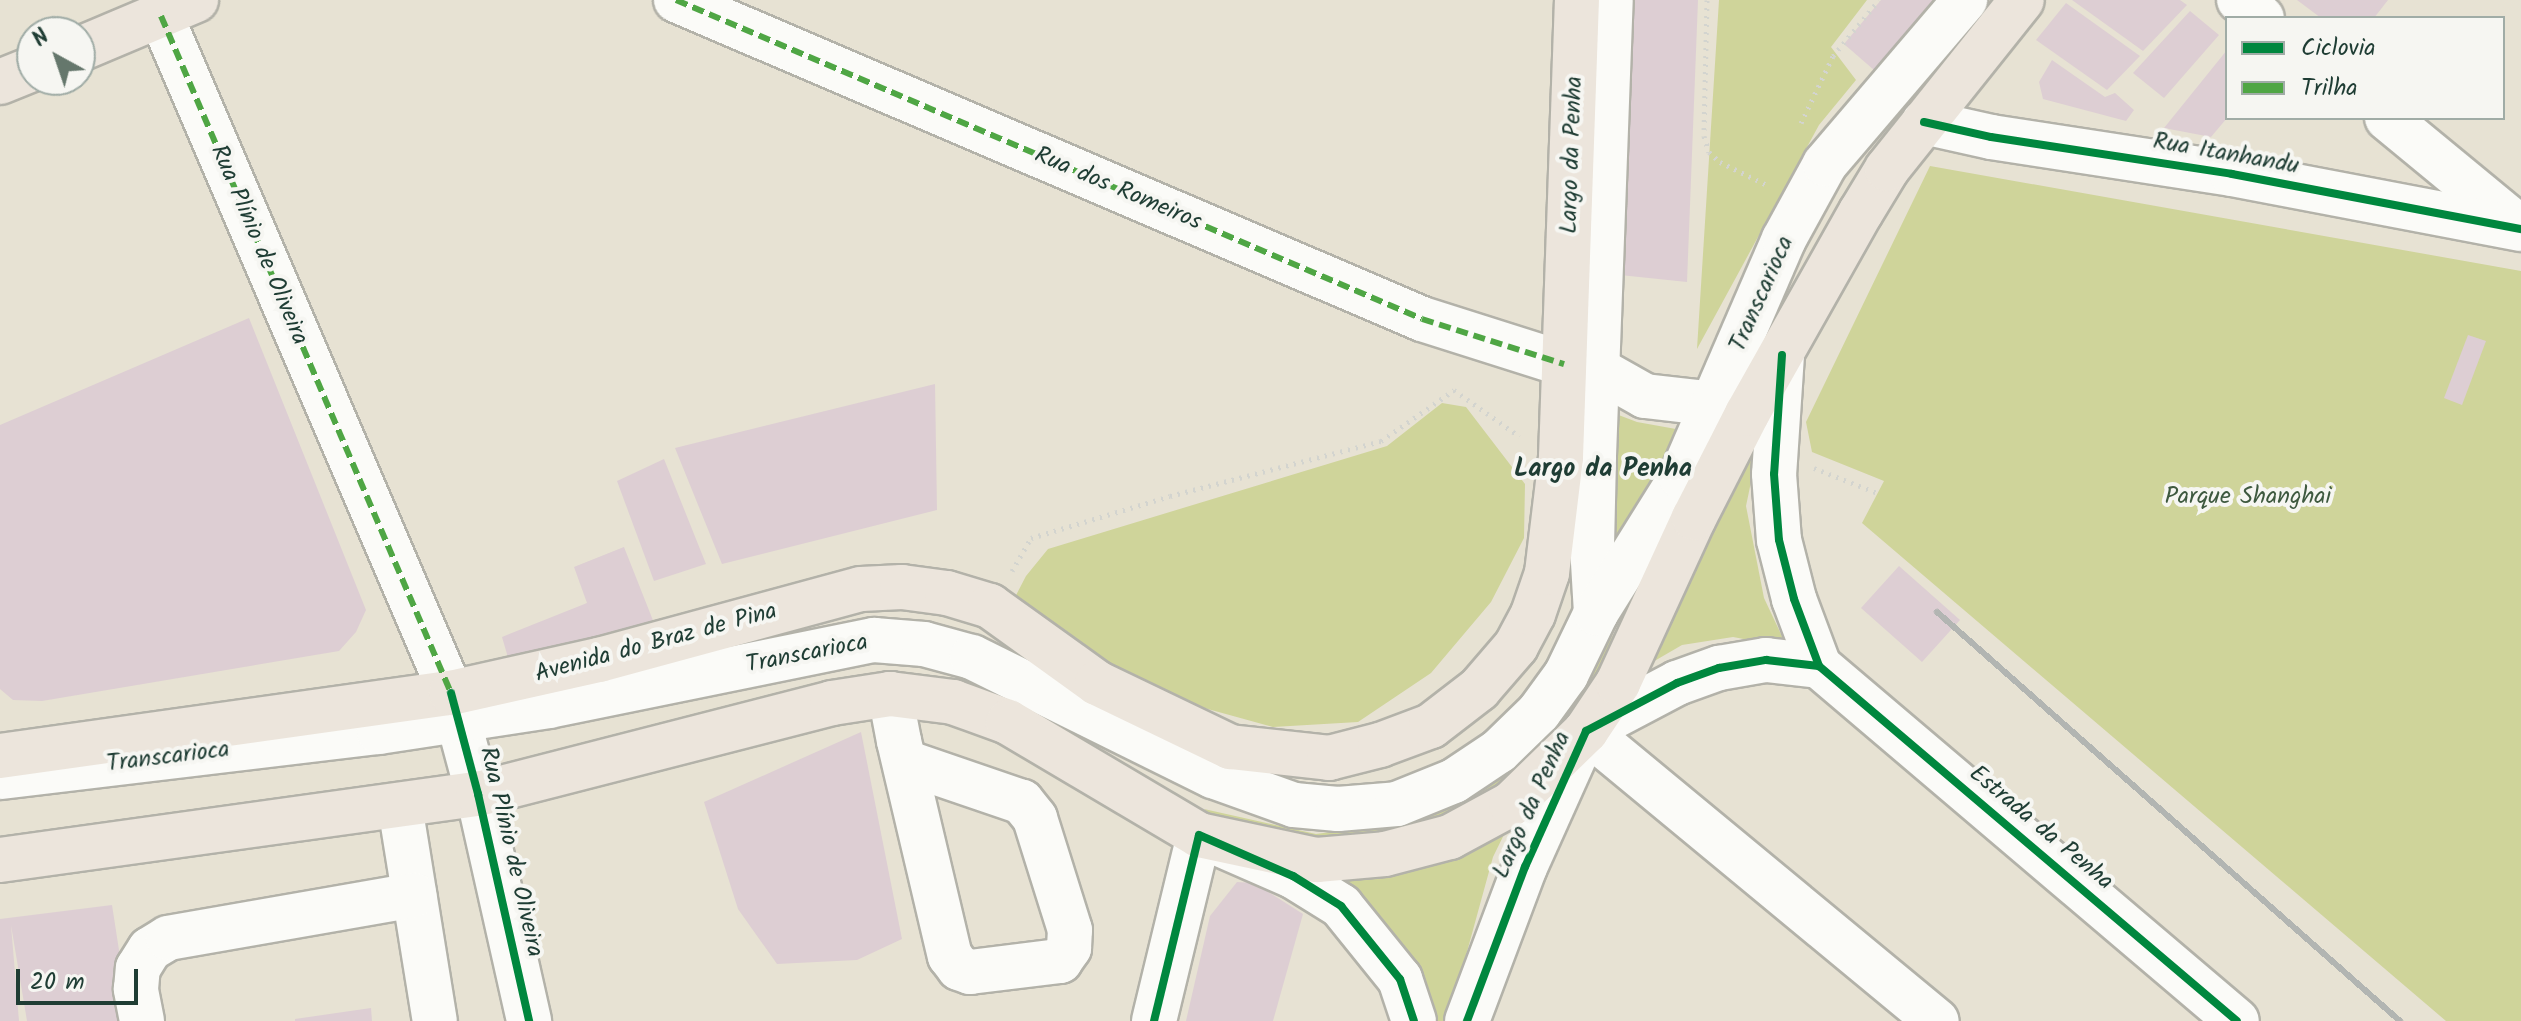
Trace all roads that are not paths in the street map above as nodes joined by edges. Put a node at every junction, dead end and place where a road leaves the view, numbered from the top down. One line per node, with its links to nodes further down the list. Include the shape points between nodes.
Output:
1 (676, 0): 14 (street, Rua dos Romeiros, via 1422,319)
2 (1577, 0): 14 (main road, Largo da Penha)
3 (1611, 0): 14 (street, Transcarioca)
4 (1965, 0): 15 (street, Transcarioca, via 1825,164 1784,239)
5 (2022, 0): 11 (main road, Largo da Penha)
6 (2239, 0): 8 (street)
7 (178, 8): 9 (main road); 19 (street, Rua Plínio de Oliveira)
8 (2259, 16)
9 (96, 42)
10 (2389, 120): 12 (street)
11 (1924, 122): 12 (street, Rua Itanhandu); 13 (main road, Largo da Penha, via 1887,169)
12 (2521, 229)
13 (1782, 355): 17 (street, Largo da Penha, via 1774,474 1779,540); 20 (main road, Largo da Penha, via 1694,518 1618,683)
14 (1581, 366): 15 (street, Rua dos Romeiros, via 1645,396); 16 (street, Transcarioca); 21 (main road, Largo da Penha, via 1561,457 1553,542 1533,614 1516,646 1479,689 1431,726 1329,758)
15 (1714, 404): 16 (street, Transcarioca, via 1667,506)
16 (1596, 613): 19 (street, Transcarioca, via 1566,675 1539,712 1499,751 1454,781 1397,804 1338,809 1294,805 1213,776 972,657 924,644 874,640 562,704)
17 (1819, 666): 20 (street, Largo da Penha, via 1766,660 1719,668 1677,683); 37 (street, Estrada da Penha)
18 (890, 694): 23 (street); 25 (main road, via 832,703); 27 (main road, Largo da Penha, via 953,702 1008,722)
19 (455, 707): 21 (main road, Avenida do Braz de Pina, via 599,660 861,589 902,587 990,606 1097,683 1230,747); 22 (main road, Avenida do Braz de Pina); 24 (street, Transcarioca); 25 (street, Rua Plínio de Oliveira)
20 (1586, 731): 27 (main road, Largo da Penha, via 1511,804 1450,837 1385,854 1317,860); 35 (street, Largo da Penha, via 1525,867); 36 (street)
21 (1274, 753)
22 (0, 756)
23 (905, 762): 23 (street, via 950,956 959,968 970,972 1060,961 1069,948 1070,930 1035,818 1022,802)
24 (0, 777)
25 (478, 794): 26 (main road); 32 (street, Rua Plínio de Oliveira)
26 (400, 806): 28 (main road); 29 (street)
27 (1199, 835): 33 (street); 34 (street, via 1293,876 1341,906 1400,979)
28 (0, 860)
29 (414, 895): 30 (street, via 168,938 150,949 138,968); 31 (street)
30 (142, 1021)
31 (435, 1021)
32 (529, 1021)
33 (1154, 1021)
34 (1414, 1021)
35 (1467, 1021)
36 (1936, 1021)
37 (2237, 1021)

